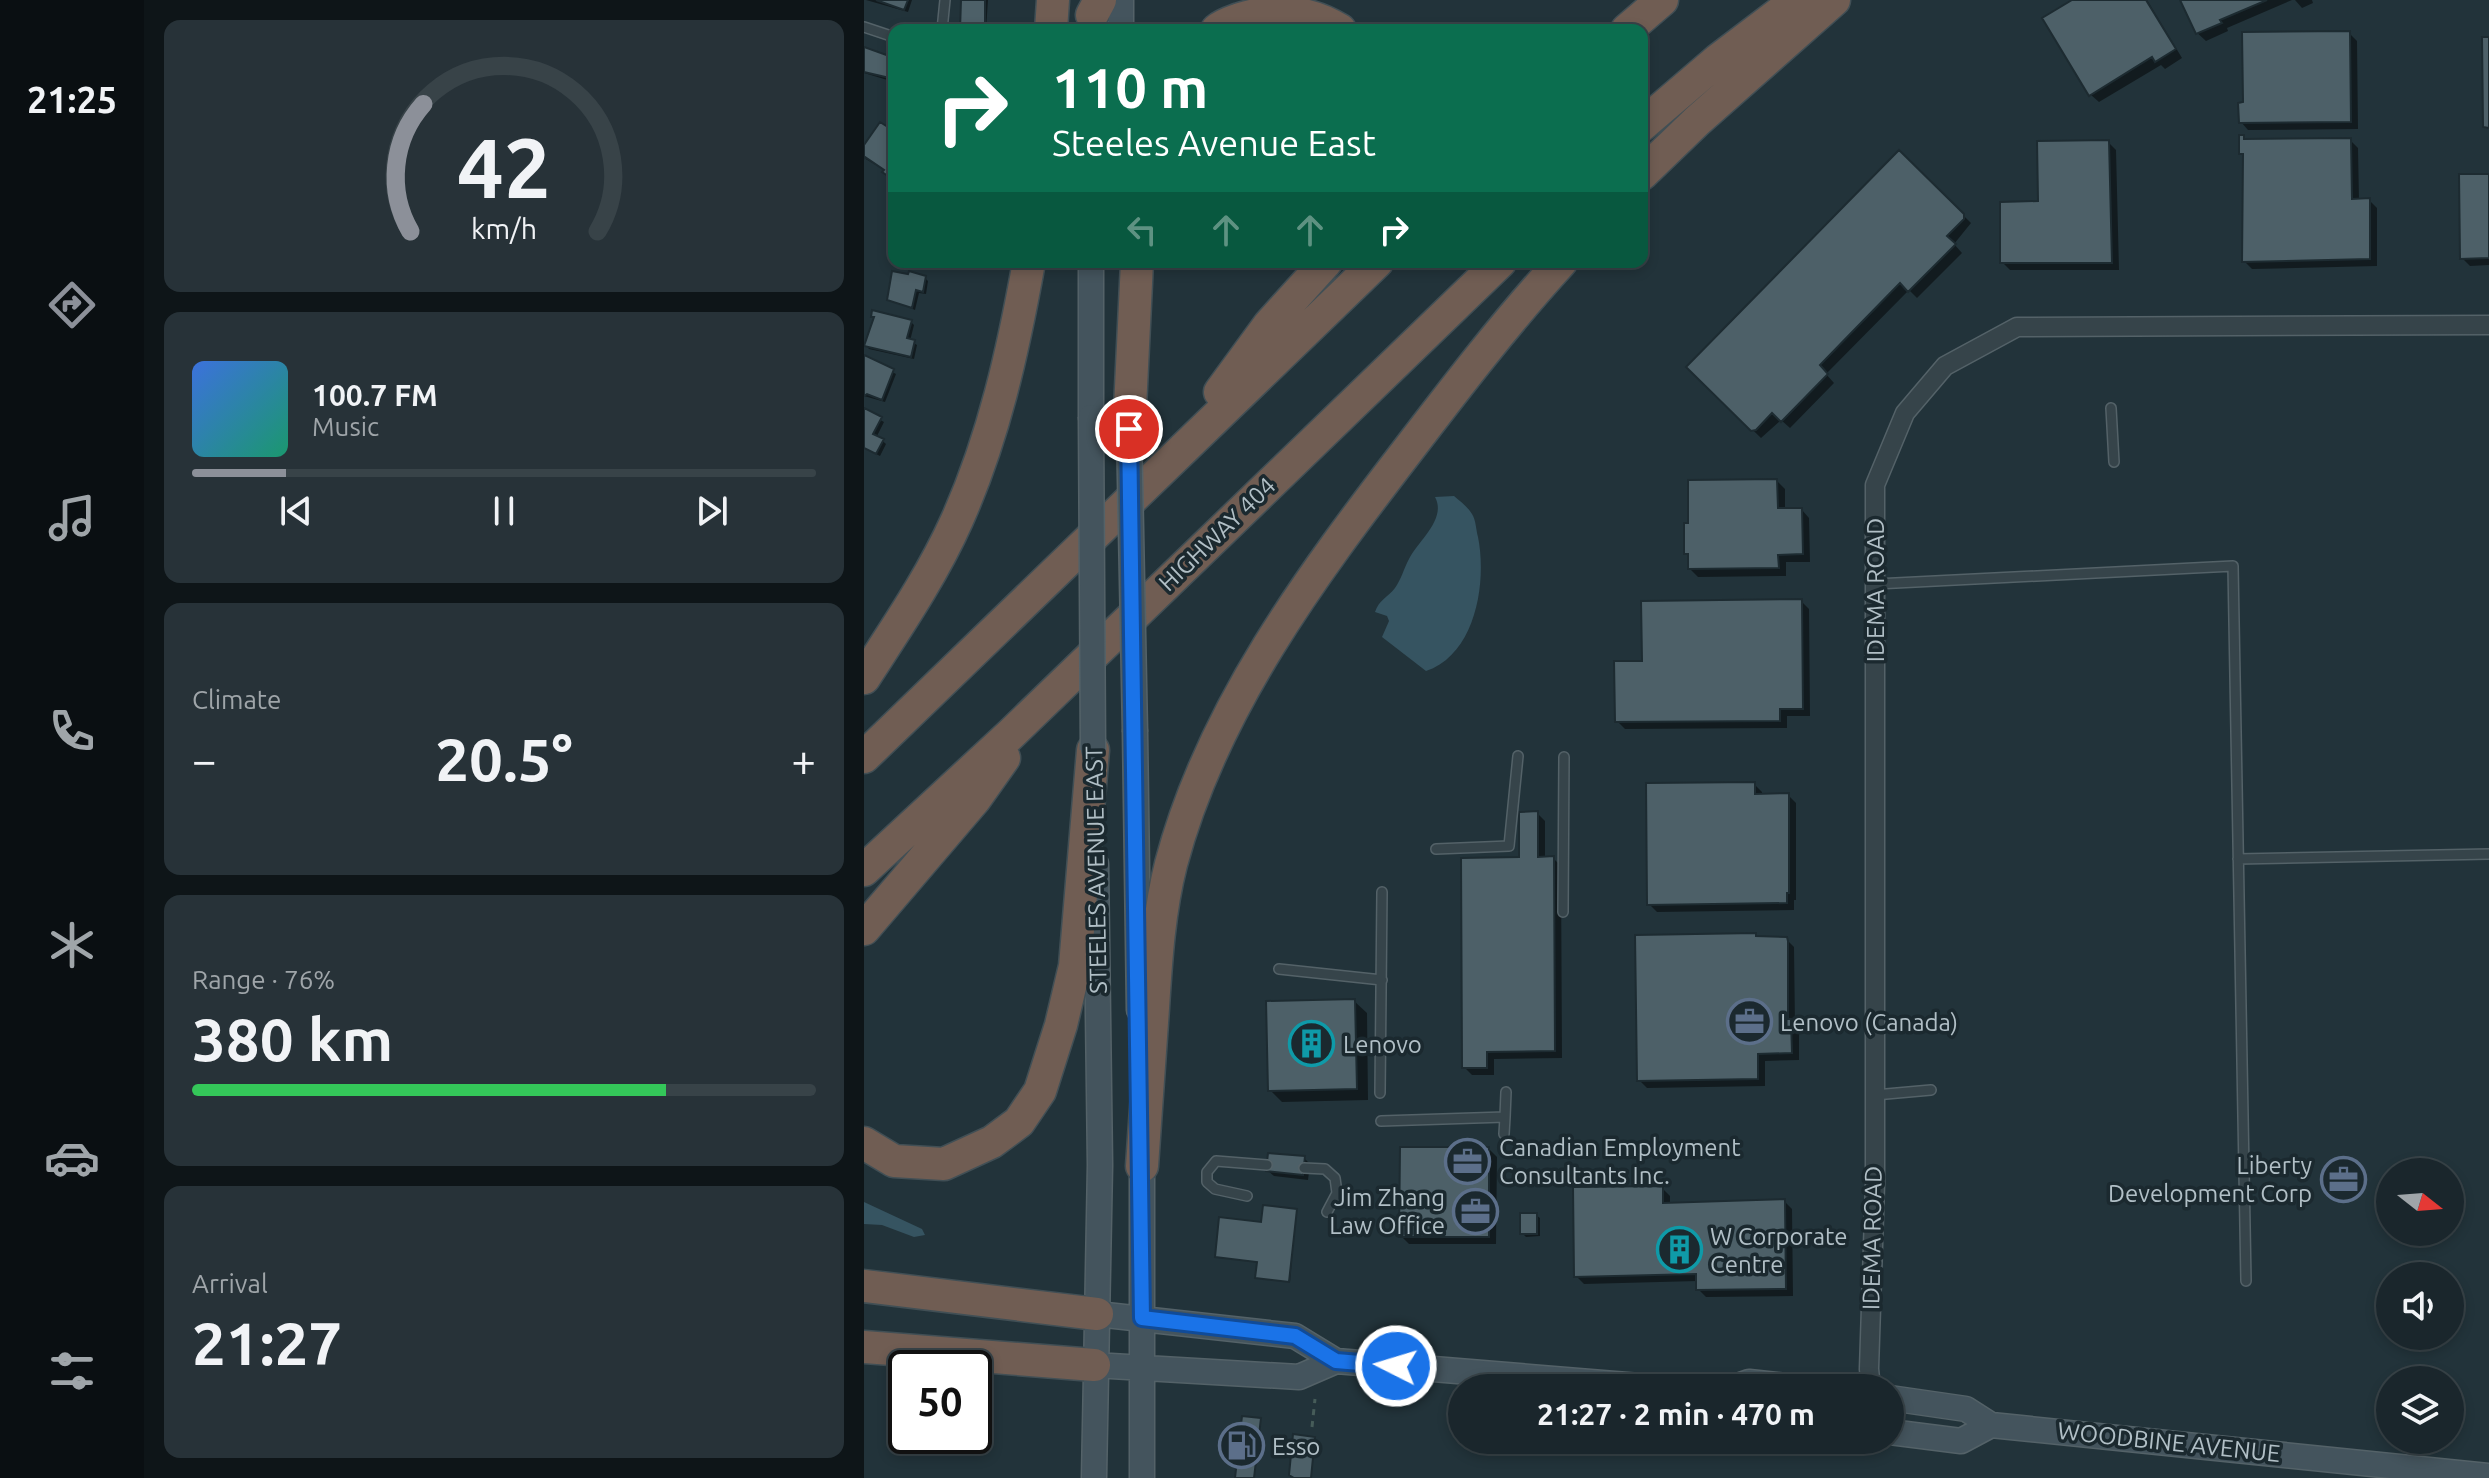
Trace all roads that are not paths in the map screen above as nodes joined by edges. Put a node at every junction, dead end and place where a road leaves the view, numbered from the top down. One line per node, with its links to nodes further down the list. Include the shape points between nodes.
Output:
1 (945, 0): 7 (lane)
2 (1053, 0): 8 (highway)
3 (1121, 0): 9 (main road)
4 (1662, 0): 12 (highway)
5 (1797, 0): 15 (highway)
6 (1834, 0): 16 (highway)
7 (943, 24)
8 (1051, 24)
9 (1121, 24)
10 (1228, 24): 11 (highway, via 1260,13 1288,12)
11 (1331, 24)
12 (1634, 24)
13 (864, 27): 14 (lane)
14 (888, 35)
15 (1648, 120)
16 (1648, 168)
17 (1028, 268): 31 (highway, via 1006,379 974,479 922,588)
18 (1091, 268): 33 (main road, STEELES AVENUE EAST, bridge)
19 (1124, 268): 27 (main road, STEELES AVENUE EAST)
20 (1137, 268): 27 (highway)
21 (1321, 268): 29 (highway, via 1269,325)
22 (1371, 268): 29 (highway)
23 (1494, 268): 32 (highway, HIGHWAY 404)
24 (1555, 268): 55 (highway, via 1511,316 1337,542 1216,742 1188,805 1166,889)
25 (2489, 325): 30 (street, IDEMA ROAD, via 2017,327 1945,366 1905,413 1875,485)
26 (2111, 408): 28 (lane)
27 (1129, 429): 55 (main road, STEELES AVENUE EAST, bridge)
28 (2114, 462)
29 (1169, 463): 35 (highway)
30 (1876, 584): 39 (lane, via 2233,566); 49 (street, IDEMA ROAD)
31 (864, 678)
32 (1040, 705): 40 (highway, HIGHWAY 404); 43 (highway, via 975,799)
33 (1093, 750): 53 (highway, via 1075,966 1040,1091 1019,1122 992,1142 944,1164 894,1161); 61 (main road, STEELES AVENUE EAST)
34 (1518, 756): 37 (lane, via 1509,846)
35 (864, 757)
36 (1564, 757): 42 (lane)
37 (1436, 849)
38 (2489, 854): 39 (lane)
39 (2238, 859): 59 (lane)
40 (864, 870)
41 (1382, 892): 45 (lane)
42 (1563, 912)
43 (864, 929)
44 (1279, 969): 45 (lane)
45 (1382, 980): 48 (lane)
46 (1931, 1090): 49 (lane)
47 (1506, 1092): 50 (lane)
48 (1380, 1093)
49 (1875, 1095): 68 (street, IDEMA ROAD)
50 (1505, 1117): 51 (lane); 52 (lane)
51 (1381, 1121)
52 (1504, 1134)
53 (864, 1143)
54 (1267, 1165): 57 (lane, via 1216,1161 1207,1172 1207,1182 1215,1189)
55 (1142, 1166): 62 (main road, STEELES AVENUE EAST)
56 (1304, 1168): 58 (lane, via 1325,1169 1335,1178 1337,1193)
57 (1247, 1196)
58 (1327, 1212)
59 (2246, 1281)
60 (864, 1286): 61 (highway)
61 (1097, 1314): 62 (main road); 65 (main road, STEELES AVENUE EAST)
62 (1142, 1318): 64 (main road, via 1295,1336); 66 (main road, STEELES AVENUE EAST)
63 (864, 1347): 65 (highway)
64 (1336, 1361): 66 (main road, via 1299,1377); 67 (main road)
65 (1094, 1365): 66 (main road); 73 (main road, STEELES AVENUE EAST)
66 (1142, 1368): 74 (main road, STEELES AVENUE EAST)
67 (1494, 1374)
68 (1870, 1374)
69 (1904, 1400): 70 (main road, WOODBINE AVENUE, via 1966,1409)
70 (1991, 1425): 71 (main road, WOODBINE AVENUE, via 1961,1441); 72 (main road, WOODBINE AVENUE)
71 (1904, 1434)
72 (2489, 1476)
73 (1094, 1478)
74 (1142, 1478)

